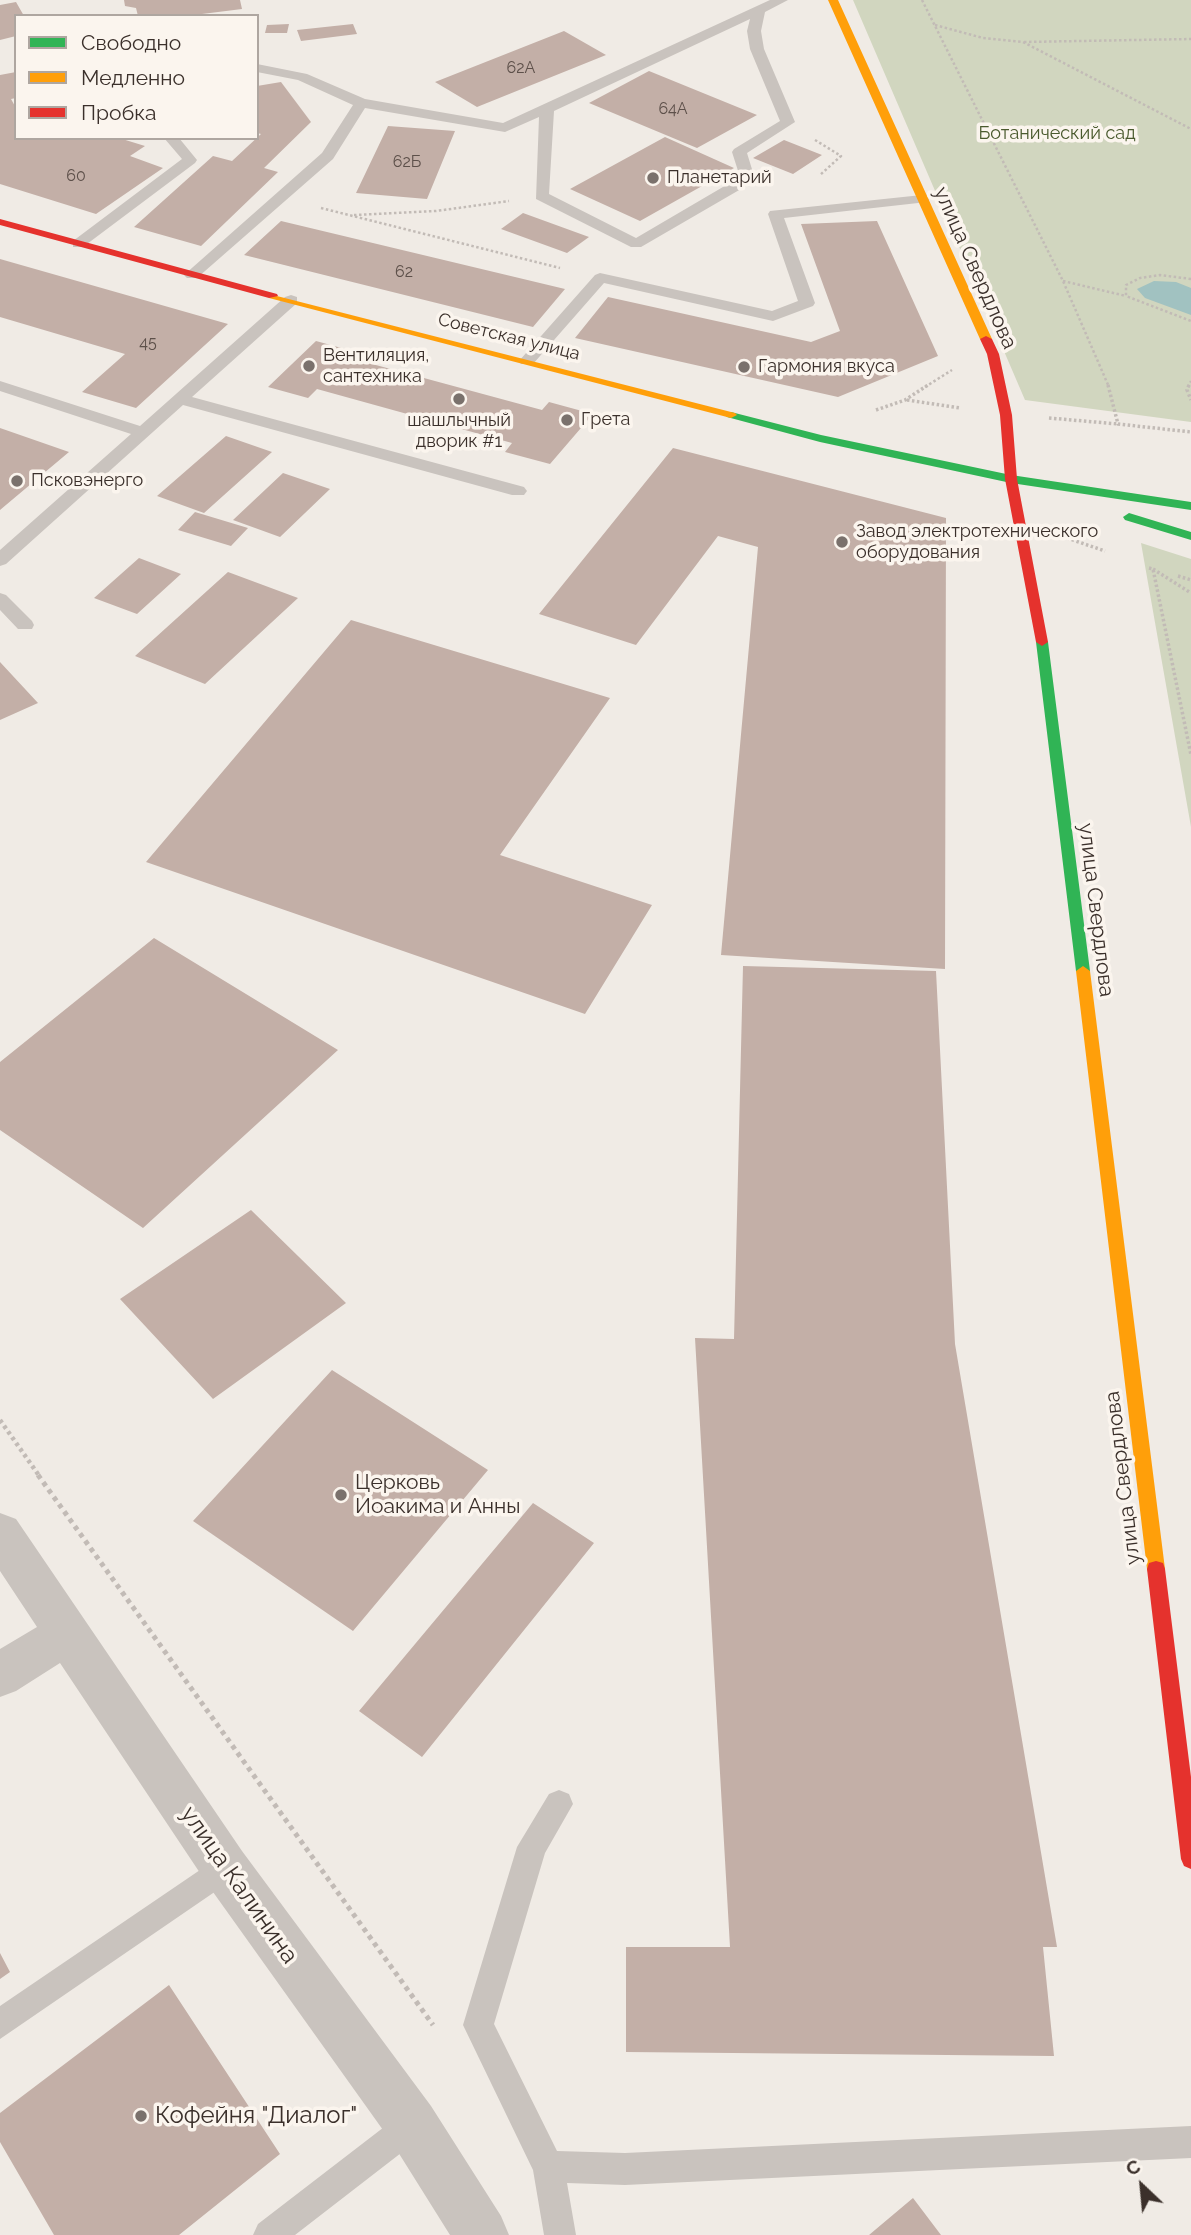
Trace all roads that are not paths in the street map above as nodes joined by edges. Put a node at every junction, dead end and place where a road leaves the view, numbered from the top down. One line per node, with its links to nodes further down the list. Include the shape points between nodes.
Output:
1 (781, 0): 3 (lane)
2 (833, 0): 8 (street, улица Свердлова)
3 (759, 10): 6 (lane); 6 (lane, via 754,31 757,49 788,122 738,152 747,179 636,244 541,196)
4 (259, 68): 5 (lane, via 302,77)
5 (361, 103): 6 (lane, via 505,128); 11 (lane, via 328,156)
6 (547, 109)
7 (173, 140): 10 (lane, via 190,160)
8 (922, 199): 13 (lane, via 775,214 807,303 773,316 600,278); 17 (street, улица Свердлова, via 993,354 1006,415)
9 (0, 222): 10 (street, Советская улица)
10 (78, 243): 11 (street, Советская улица)
11 (192, 275): 12 (street, Советская улица)
12 (291, 300): 13 (street, Советская улица); 15 (lane)
13 (527, 361): 17 (street, Советская улица, via 820,438)
14 (0, 386): 16 (lane)
15 (180, 399): 16 (lane); 18 (lane)
16 (143, 432): 21 (lane)
17 (1011, 479): 19 (street, Советская улица); 20 (street, Советская улица); 28 (street, улица Свердлова, via 1049,695)
18 (518, 491)
19 (1191, 506)
20 (1191, 536)
21 (0, 560)
22 (0, 598): 23 (lane)
23 (25, 625)
24 (0, 1533): 25 (street, улица Калинина)
25 (67, 1633): 26 (street); 29 (street, улица Калинина)
26 (0, 1675)
27 (559, 1804): 33 (lane, via 532,1847 478,2025)
28 (1191, 1858)
29 (225, 1868): 30 (lane); 31 (street, улица Калинина)
30 (0, 2024)
31 (412, 2125): 34 (lane); 35 (street, улица Калинина)
32 (1191, 2142): 33 (lane, via 625,2169)
33 (548, 2167): 36 (lane)
34 (269, 2235)
35 (482, 2235)
36 (560, 2235)

